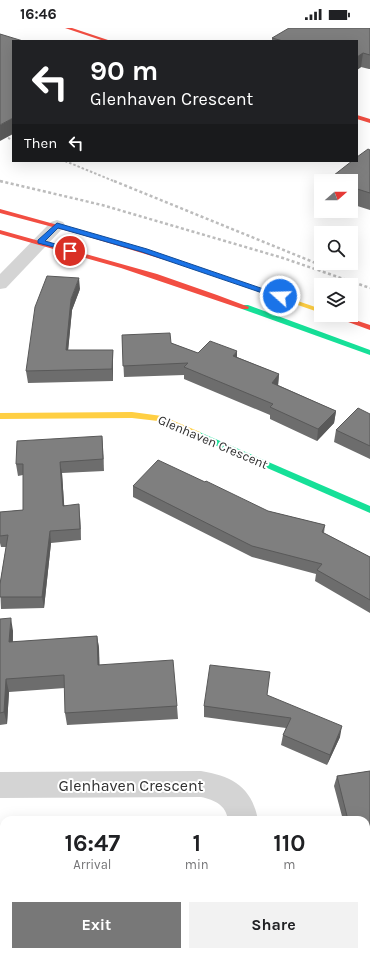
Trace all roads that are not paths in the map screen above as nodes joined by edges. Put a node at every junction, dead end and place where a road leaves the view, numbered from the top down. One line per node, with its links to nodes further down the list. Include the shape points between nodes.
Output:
1 (67, 28): 2 (main road)
2 (106, 40)
3 (358, 117): 4 (main road)
4 (370, 121)
5 (0, 211): 6 (main road)
6 (57, 225): 8 (street); 10 (main road, via 239,281)
7 (0, 232): 8 (main road)
8 (40, 242): 9 (street); 13 (main road, via 200,290)
9 (0, 284)
10 (314, 308)
11 (353, 322): 12 (main road)
12 (370, 328)
13 (370, 353)
14 (0, 416): 15 (main road, Glenhaven Crescent, via 132,415 159,418)
15 (370, 510)
16 (0, 785): 17 (street, Glenhaven Crescent, via 201,784 226,791 236,800)
17 (242, 816)

